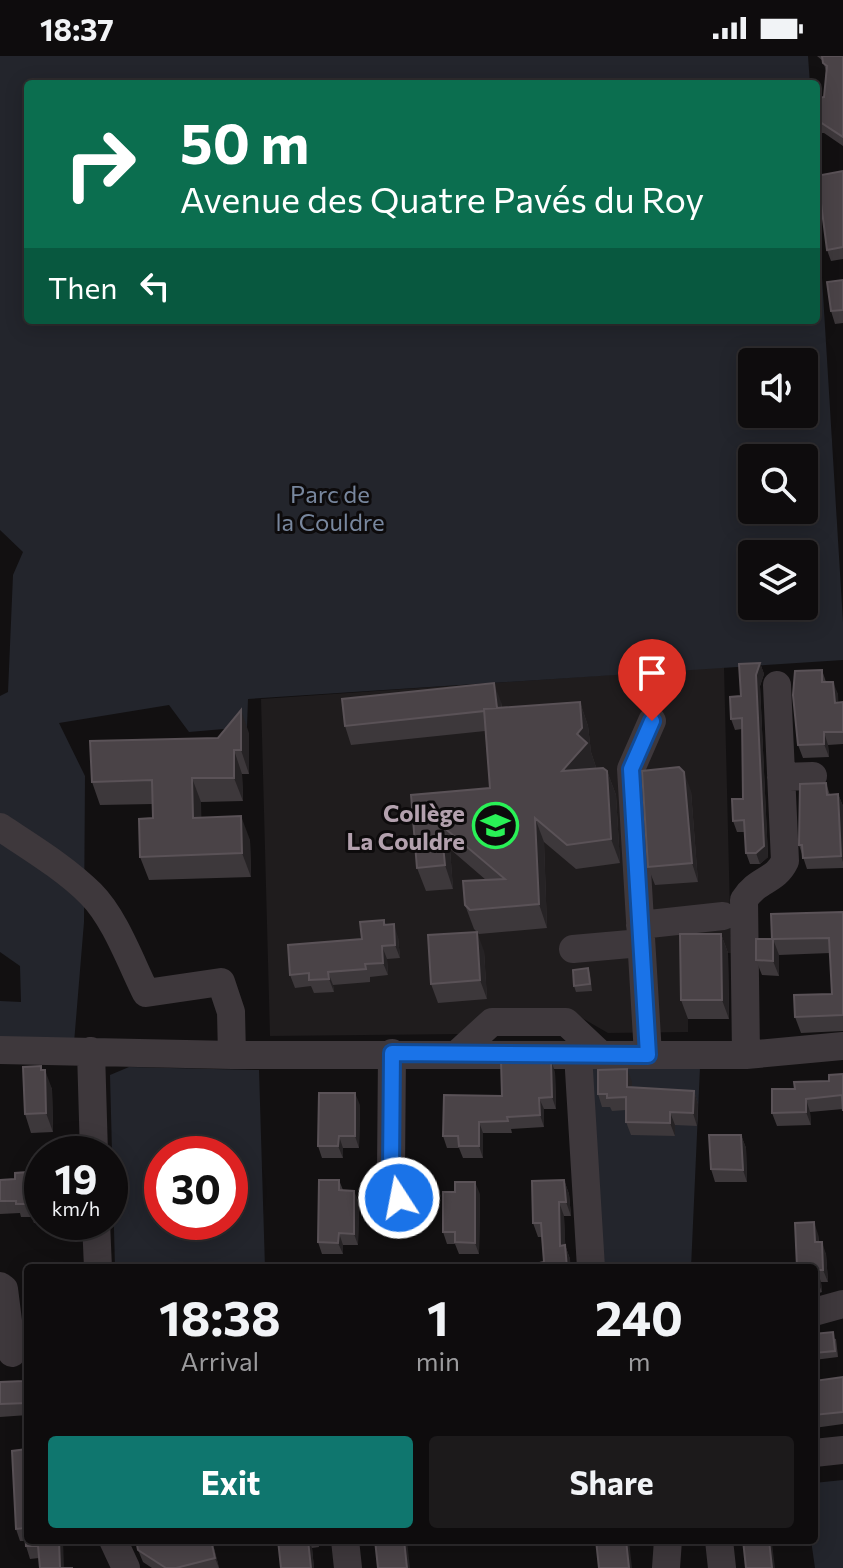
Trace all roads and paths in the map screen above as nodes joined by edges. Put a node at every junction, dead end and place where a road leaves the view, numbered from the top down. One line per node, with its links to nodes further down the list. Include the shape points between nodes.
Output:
1 (777, 685): 4 (street)
2 (652, 721): 7 (street, via 631,769)
3 (813, 776): 4 (street)
4 (781, 777): 16 (street, via 785,861 779,873 753,886 744,900)
5 (0, 827): 14 (street, via 93,895 146,993 221,982 231,1012)
6 (723, 916): 7 (street)
7 (640, 934): 8 (street); 15 (street)
8 (573, 949)
9 (843, 1046): 16 (street)
10 (0, 1050): 11 (street)
11 (91, 1051): 14 (street); 17 (street)
12 (392, 1053): 13 (street, via 457,1054 492,1022 566,1022); 14 (street); 18 (street, via 391,1170)
13 (589, 1054): 15 (street); 21 (street)
14 (232, 1055)
15 (648, 1055): 16 (street)
16 (746, 1055)
17 (93, 1136)
18 (399, 1198)
19 (97, 1240): 20 (street)
20 (98, 1264)
21 (591, 1264)
22 (0, 1286): 25 (street)
23 (843, 1304): 24 (street)
24 (818, 1311)
25 (13, 1353)
26 (843, 1450): 27 (street)
27 (818, 1453)
28 (115, 1544): 32 (street)
29 (345, 1544): 33 (street)
30 (668, 1544): 34 (street)
31 (719, 1544): 35 (street)
32 (125, 1568)
33 (348, 1568)
34 (666, 1568)
35 (722, 1568)

